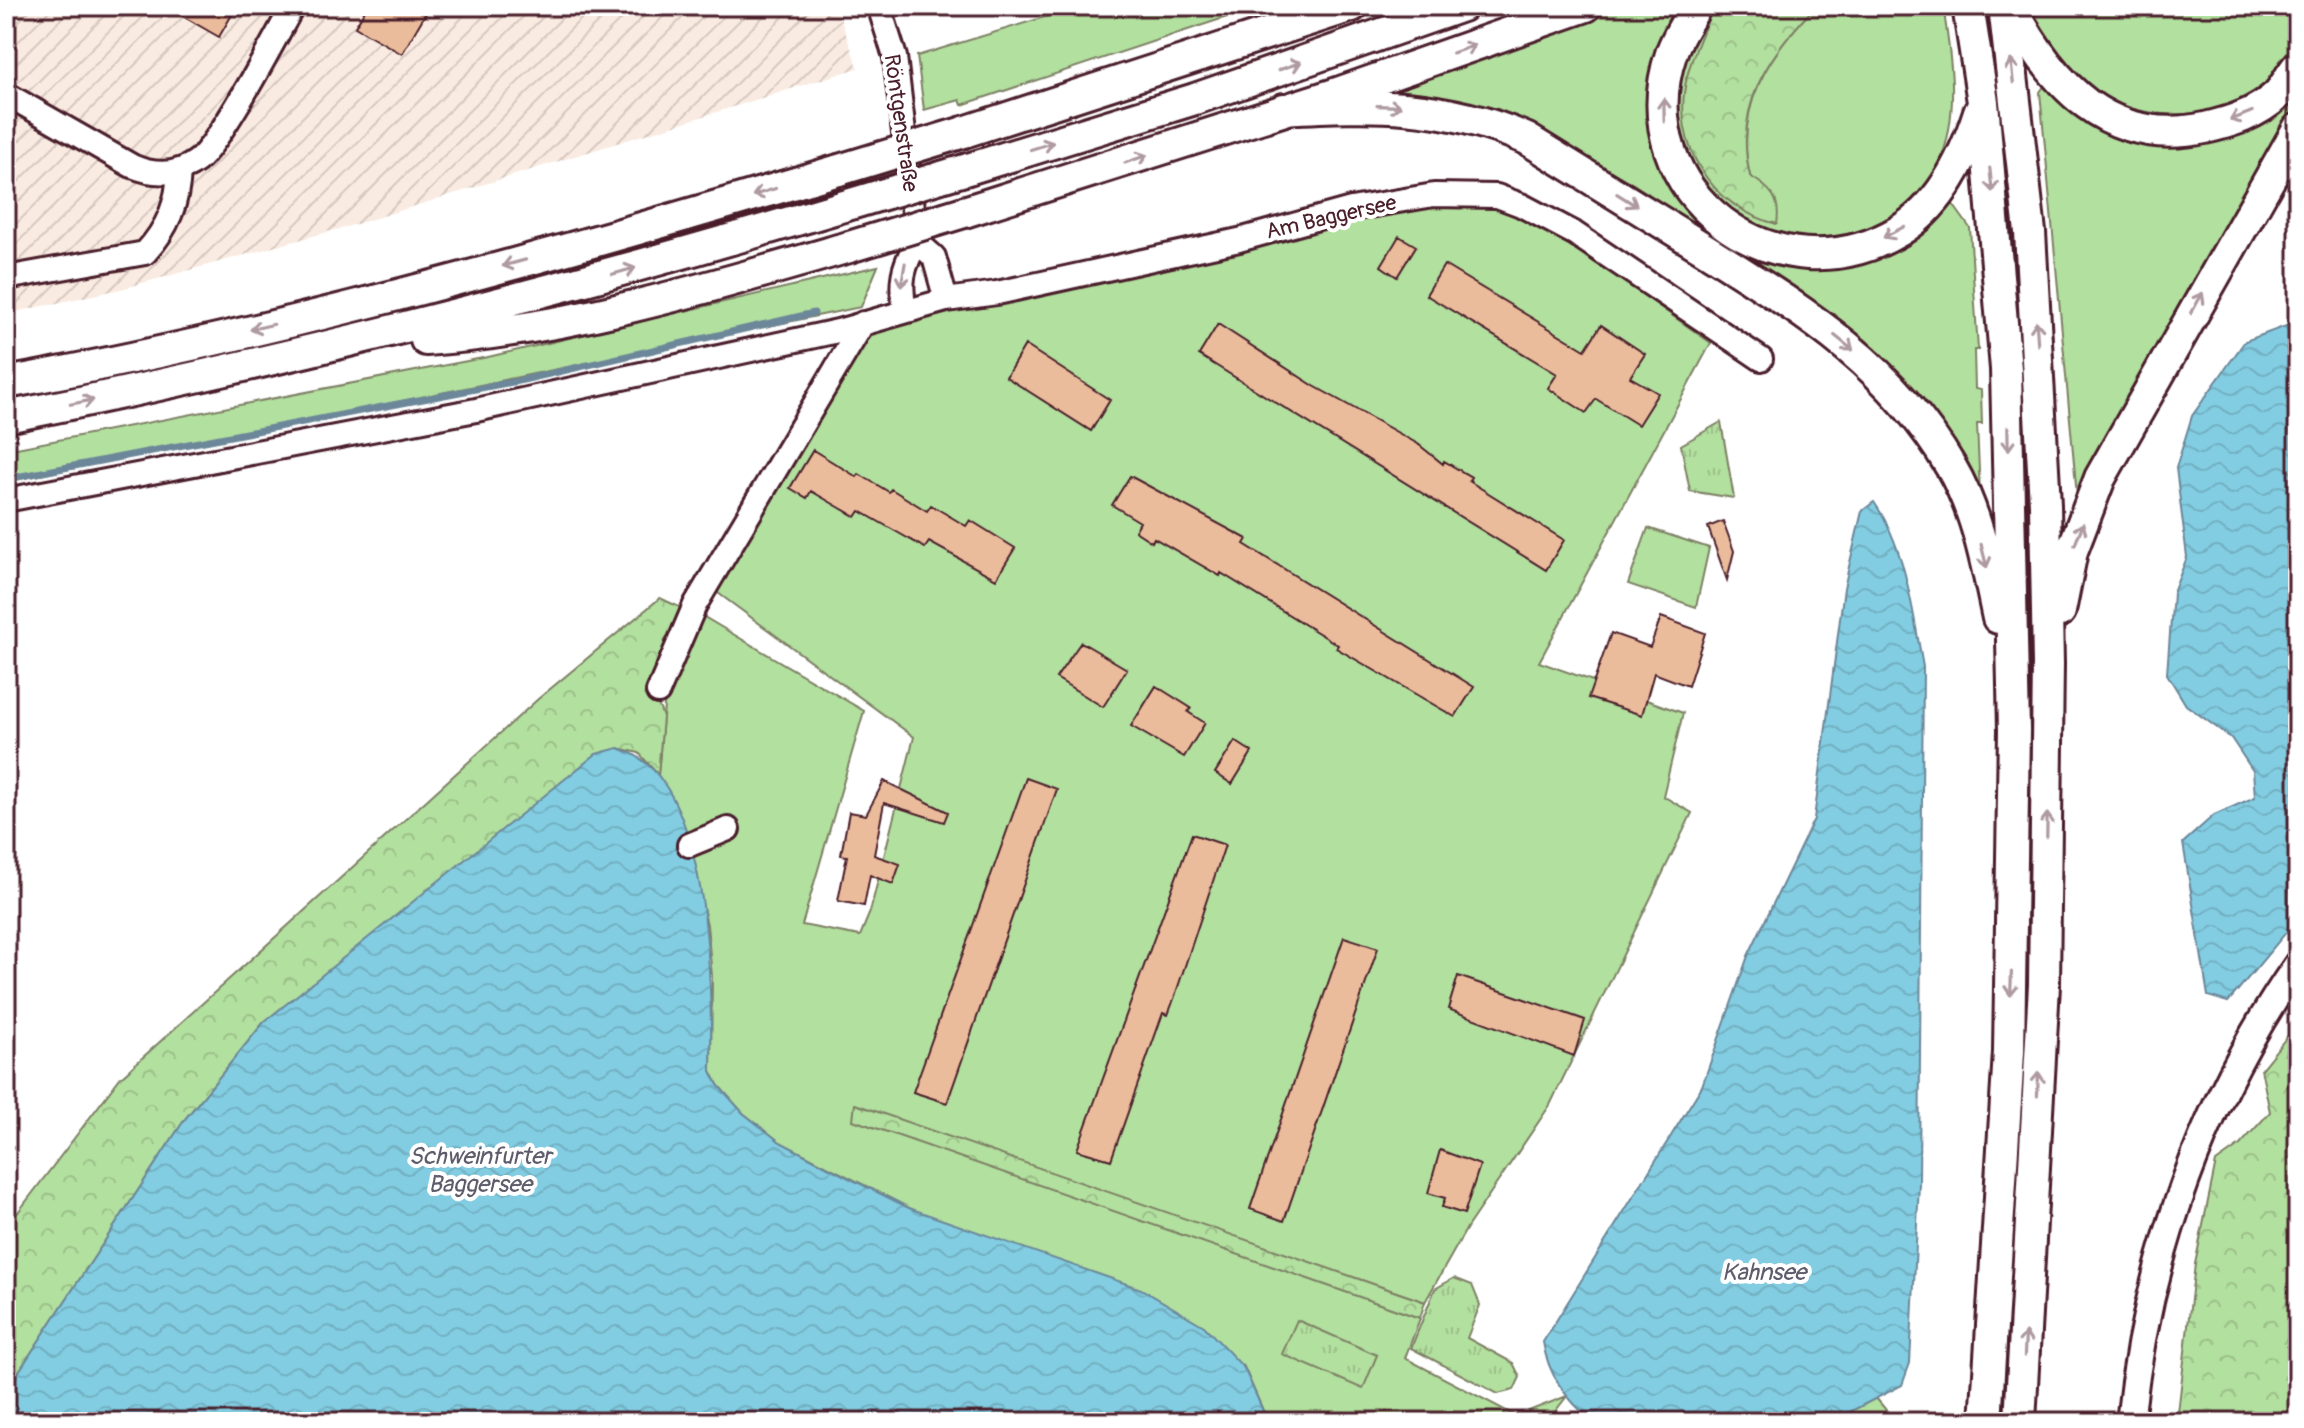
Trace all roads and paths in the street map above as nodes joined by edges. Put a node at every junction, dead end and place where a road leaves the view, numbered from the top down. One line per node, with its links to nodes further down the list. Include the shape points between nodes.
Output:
1 (293, 6): 15 (street, via 206,152)
2 (879, 6): 16 (street, Röntgenstraße, via 895,57)
3 (1352, 6): 23 (highway, one-way to 23, bridge, via 658,224 413,290)
4 (1462, 6): 21 (highway, one-way to 4, bridge, via 539,294 968,169 1195,99)
5 (1586, 6): 13 (highway, one-way to 5)
6 (1696, 6): 12 (highway, one-way to 6, via 1953,175 1900,230 1860,248 1795,255 1742,237 1701,207 1668,145 1662,108 1671,54)
7 (1968, 6): 12 (highway)
8 (2004, 6): 26 (highway, one-way to 8, via 2045,491 2030,232)
9 (2010, 6): 10 (highway, one-way to 9, via 2277,95 2247,116 2185,132 2154,131 2099,114 2070,90 2046,67)
10 (2298, 66)
11 (6, 94): 15 (street, via 132,166 147,172)
12 (1983, 102): 28 (highway, one-way to 28, via 2006,369)
13 (1284, 109): 21 (highway, one-way to 13, bridge, via 450,338 704,289); 28 (highway, one-way to 28, via 1441,110 1527,139 1819,322 1871,364 1909,405 1952,469 1975,521 2000,625)
14 (2298, 129): 26 (highway, one-way to 14, via 2072,551 2100,478)
15 (179, 170): 17 (street, via 175,207 145,253)
16 (917, 242): 18 (street, Röntgenstraße, via 934,257); 19 (street, Röntgenstraße, one-way to 19, via 903,265)
17 (6, 278)
18 (946, 300): 19 (street, Am Baggersee); 22 (street, Am Baggersee, via 1239,240 1351,209 1467,193 1497,196 1574,233)
19 (905, 310): 20 (street, Am Baggersee)
20 (863, 323): 25 (street, Am Baggersee, via 476,410); 27 (street, via 695,605)
21 (332, 347): 24 (highway, one-way to 21)
22 (1761, 359)
23 (6, 383)
24 (6, 417)
25 (6, 500)
26 (2048, 664): 33 (highway, one-way to 26, via 2044,985)
27 (658, 692)
28 (2014, 730): 32 (highway, one-way to 32, via 2009,1052)
29 (728, 829): 30 (street)
30 (689, 845)
31 (2298, 964): 34 (main road, via 2234,1073 2186,1177 2148,1301)
32 (1986, 1422)
33 (2020, 1422)
34 (2130, 1422)

